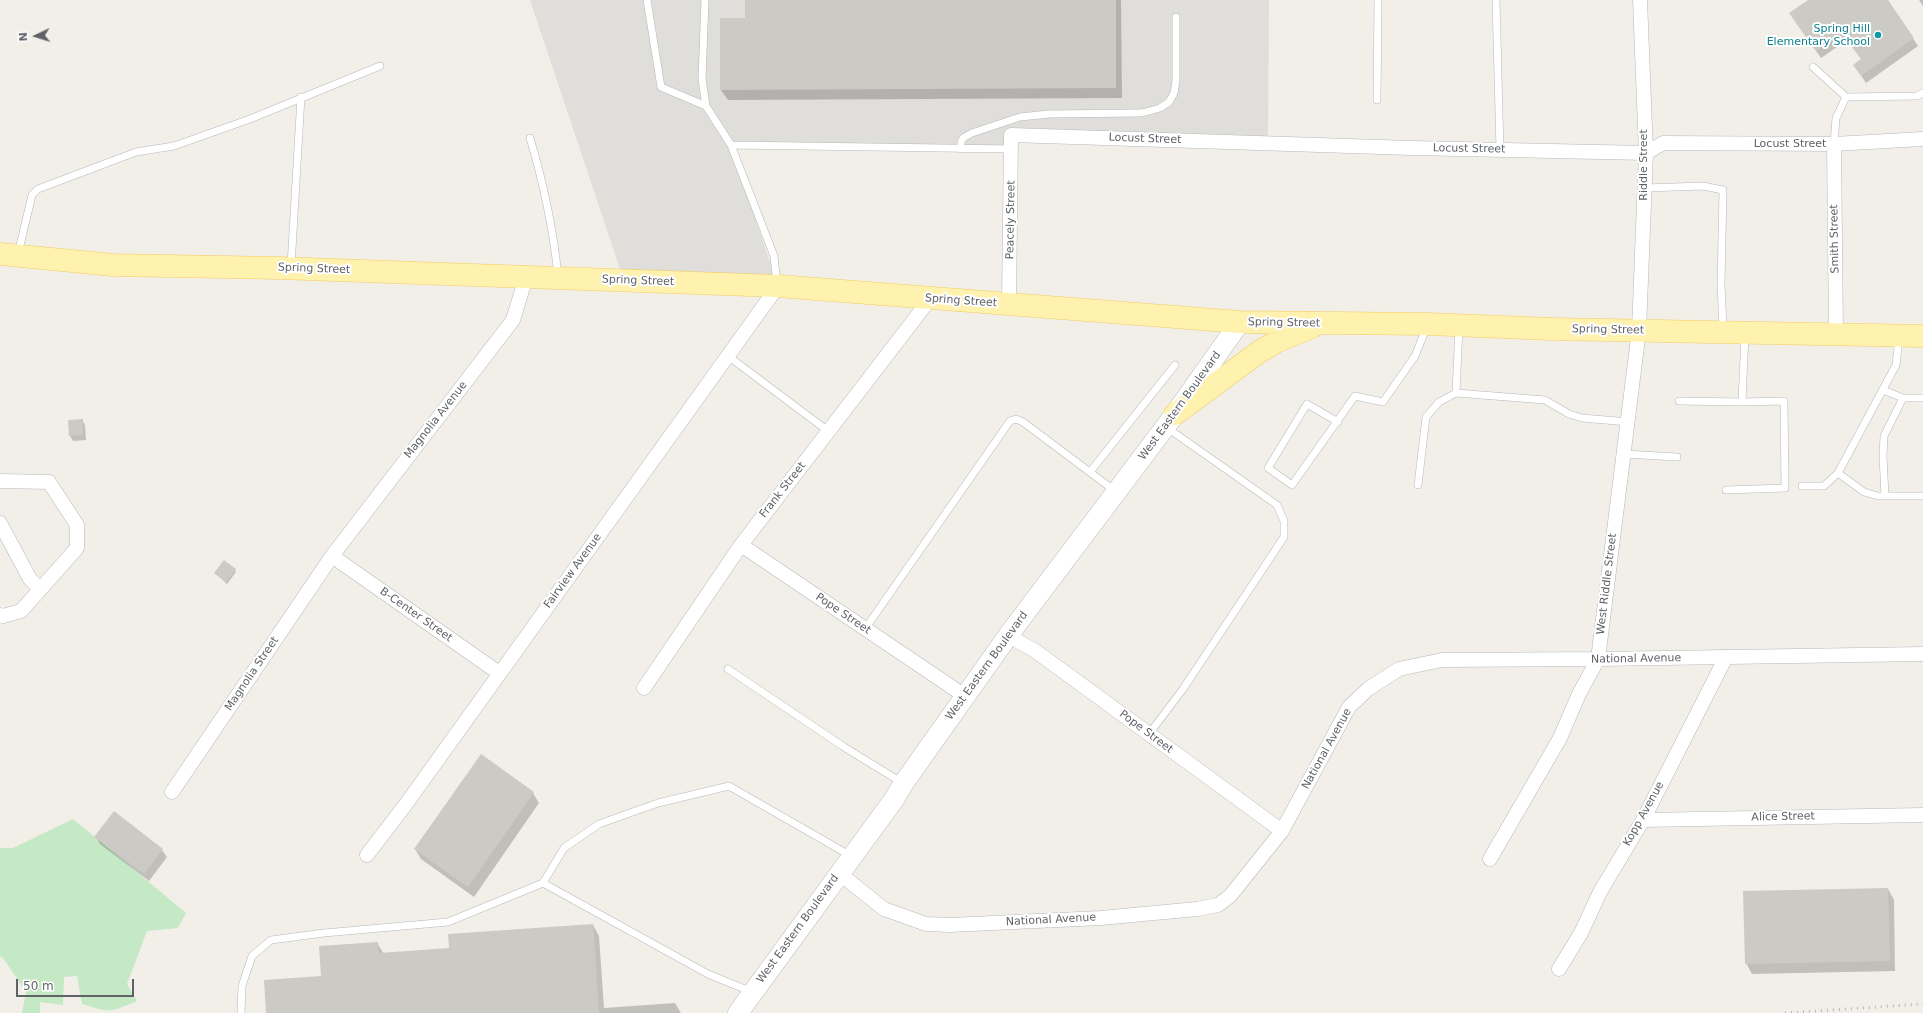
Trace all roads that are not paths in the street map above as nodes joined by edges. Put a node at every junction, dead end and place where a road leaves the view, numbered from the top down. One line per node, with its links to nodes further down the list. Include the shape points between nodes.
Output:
1 (647, 0): 13 (lane, via 661,88)
2 (705, 0): 13 (lane, via 702,79)
3 (1378, 0): 12 (lane)
4 (1496, 0): 20 (lane)
5 (1640, 0): 21 (street, Riddle Street)
6 (1176, 17): 19 (lane, via 1174,94 1160,108 1142,113 1049,114 1020,117 972,132 963,138)
7 (380, 66): 10 (lane)
8 (1813, 67): 11 (lane)
9 (1923, 93): 11 (lane, via 1917,96)
10 (301, 97): 23 (lane, via 250,119 174,146 136,152 38,189 32,195); 24 (lane)
11 (1846, 97): 17 (lane, via 1836,118)
12 (1377, 100)
13 (706, 106): 18 (lane)
14 (530, 138): 26 (lane, via 545,189)
15 (1923, 138): 17 (street, Locust Street)
16 (1012, 142): 19 (lane); 20 (street, Locust Street); 29 (street, Peacely Street)
17 (1834, 144): 21 (street, Locust Street, via 1663,143); 37 (street, Smith Street)
18 (731, 145): 19 (lane); 27 (lane, via 774,256)
19 (961, 149)
20 (1500, 150): 21 (street, Locust Street)
21 (1646, 153): 22 (street, Riddle Street)
22 (1645, 188): 34 (street, Riddle Street); 35 (lane, via 1704,186 1723,190 1721,284)
23 (9, 255): 24 (main road, Spring Street, via 113,265)
24 (290, 268): 25 (main road, Spring Street)
25 (526, 277): 26 (main road, Spring Street); 65 (street, Magnolia Avenue, via 513,320)
26 (558, 278): 27 (main road, Spring Street)
27 (778, 286): 28 (main road, Spring Street); 40 (street, Fairview Avenue)
28 (930, 299): 29 (main road, Spring Street); 51 (street, Frank Street)
29 (1009, 304): 30 (main road, Spring Street)
30 (1240, 322): 31 (main road, Spring Street); 48 (main road, West Eastern Boulevard)
31 (1321, 324): 32 (main road, Spring Street); 48 (main road, via 1276,342 1259,352)
32 (1428, 324): 33 (main road, Spring Street); 49 (lane, via 1415,356 1383,402 1355,396)
33 (1459, 325): 34 (main road, Spring Street); 43 (lane)
34 (1639, 330): 35 (main road, Spring Street); 50 (street, West Riddle Street)
35 (1724, 331): 36 (main road, Spring Street)
36 (1745, 332): 37 (main road, Spring Street); 47 (lane)
37 (1836, 334): 38 (main road, Spring Street)
38 (1899, 335): 39 (main road, Spring Street); 42 (lane, via 1896,365)
39 (1923, 336)
40 (728, 356): 51 (lane); 74 (street, Fairview Avenue)
41 (1175, 365): 54 (lane)
42 (1883, 390): 44 (lane); 55 (lane)
43 (1456, 393): 50 (lane, via 1545,400 1569,414 1582,418); 57 (lane, via 1439,402 1426,417)
44 (1903, 398): 45 (lane); 61 (lane, via 1884,436)
45 (1923, 398)
46 (1678, 401): 47 (lane)
47 (1742, 402): 59 (lane, via 1784,401 1785,488)
48 (1170, 420): 60 (main road, West Eastern Boulevard); 77 (lane, via 1277,505 1284,521 1284,537 1183,689)
49 (1338, 422): 49 (lane, via 1292,485 1268,468 1307,404)
50 (1629, 422): 52 (street, West Riddle Street)
51 (828, 431): 64 (street, Frank Street)
52 (1624, 454): 53 (lane); 72 (street, West Riddle Street)
53 (1677, 456)
54 (1090, 472): 60 (lane); 68 (lane, via 1023,422 1016,419 1010,421)
55 (1838, 473): 58 (lane, via 1824,486); 61 (lane, via 1864,492)
56 (0, 481): 66 (street, via 49,482 77,525 77,548)
57 (1418, 484)
58 (1802, 486)
59 (1726, 490)
60 (1117, 492): 69 (main road, West Eastern Boulevard)
61 (1886, 496): 62 (lane)
62 (1923, 496)
63 (0, 523): 66 (street, via 30,579)
64 (741, 545): 68 (street, Pope Street); 75 (street, Frank Street)
65 (332, 556): 74 (street, B-Center Street); 79 (street, Magnolia Street)
66 (40, 589): 67 (street, via 21,611)
67 (0, 615)
68 (865, 629): 76 (street, Pope Street)
69 (1010, 633): 76 (main road, West Eastern Boulevard); 77 (street, Pope Street)
70 (1923, 654): 71 (street, National Avenue)
71 (1726, 657): 72 (street, National Avenue); 81 (street, Kopp Avenue)
72 (1598, 659): 82 (street, National Avenue, via 1442,660 1399,669 1368,689 1350,707); 85 (street, West Riddle Street, via 1560,738)
73 (728, 669): 78 (lane, via 838,744)
74 (499, 674): 83 (street, Fairview Avenue)
75 (644, 688)
76 (965, 696): 78 (main road, West Eastern Boulevard)
77 (1149, 734): 82 (street, Pope Street)
78 (903, 784): 84 (main road, West Eastern Boulevard)
79 (172, 792)
80 (1923, 815): 81 (street, Alice Street)
81 (1643, 820): 88 (street, Kopp Avenue, via 1600,892)
82 (1282, 832): 86 (street, National Avenue, via 1230,896 1218,905 1190,910 1101,918 926,924 884,909)
83 (367, 855)
84 (852, 856): 86 (main road, West Eastern Boulevard); 87 (lane, via 729,786 658,803 599,824 564,848)
85 (1490, 859)
86 (839, 873): 89 (main road, West Eastern Boulevard)
87 (543, 883): 89 (lane, via 708,974); 90 (lane, via 448,922 271,940 252,956 242,986)
88 (1560, 969)
89 (753, 993): 91 (main road, West Eastern Boulevard)
90 (241, 1013)
91 (738, 1013)

